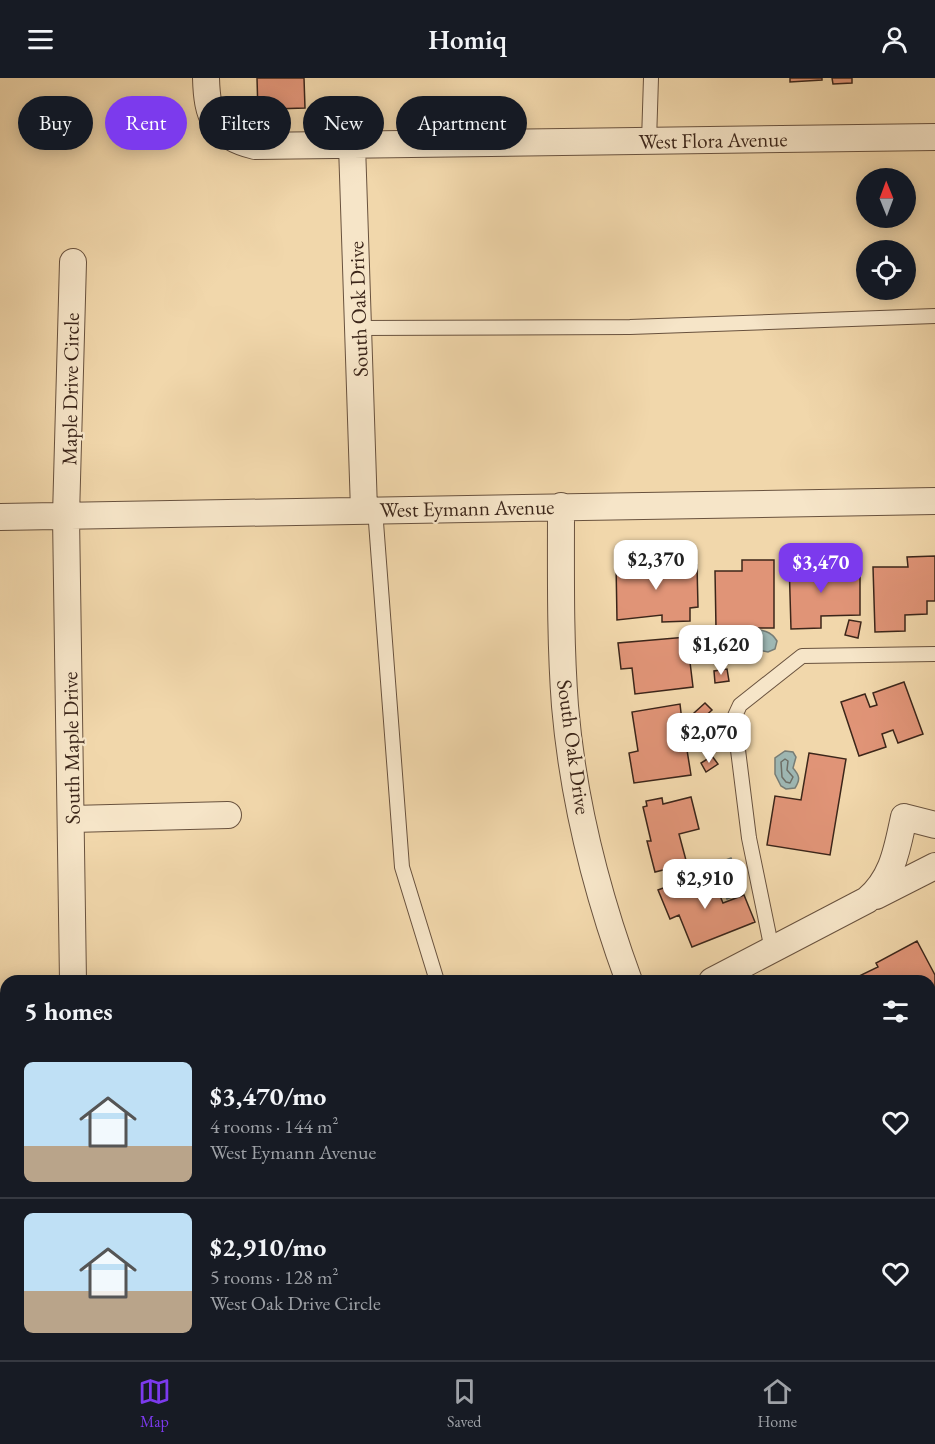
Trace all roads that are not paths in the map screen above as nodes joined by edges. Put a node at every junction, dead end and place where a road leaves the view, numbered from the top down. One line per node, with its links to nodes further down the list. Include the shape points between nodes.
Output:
1 (206, 78): 6 (street, West Flora Avenue, via 210,116 218,127 240,142 255,146)
2 (651, 78): 4 (lane)
3 (935, 137): 4 (street, West Flora Avenue)
4 (649, 141): 5 (street, West Flora Avenue)
5 (384, 145)
6 (303, 146)
7 (352, 150): 10 (street, South Oak Drive)
8 (73, 262): 14 (street, Maple Drive Circle)
9 (935, 316): 10 (lane, via 630,327)
10 (358, 328): 13 (street, South Oak Drive)
11 (935, 501): 12 (street, West Eymann Avenue)
12 (561, 506): 13 (street, West Eymann Avenue); 25 (street, South Oak Drive, via 562,654 571,758 591,851)
13 (370, 510): 14 (street, West Eymann Avenue); 24 (lane, via 402,867)
14 (66, 516): 15 (street, West Eymann Avenue); 18 (street, South Maple Drive)
15 (0, 517)
16 (935, 654): 22 (lane, via 802,656 737,709 734,718 749,838)
17 (228, 815): 18 (street)
18 (72, 819): 23 (street, South Maple Drive)
19 (935, 825): 21 (street, via 904,817 891,870)
20 (935, 867): 21 (street)
21 (867, 900): 22 (street)
22 (772, 950): 26 (street)
23 (74, 975)
24 (435, 975)
25 (626, 975)
26 (724, 975)

